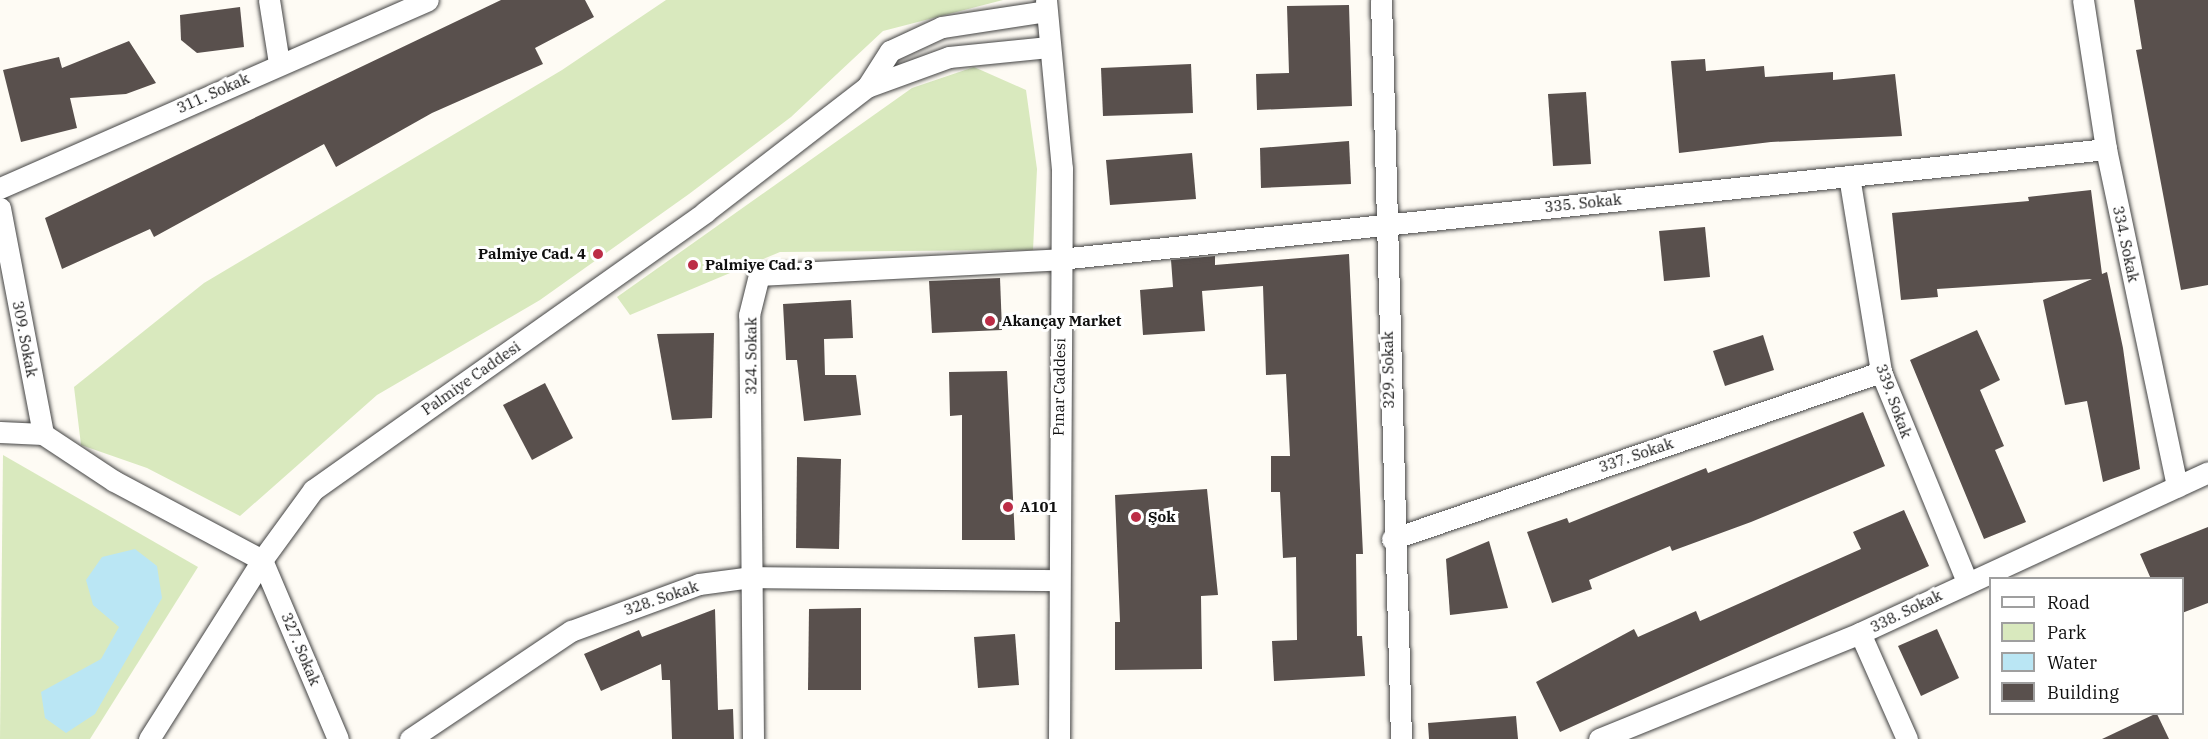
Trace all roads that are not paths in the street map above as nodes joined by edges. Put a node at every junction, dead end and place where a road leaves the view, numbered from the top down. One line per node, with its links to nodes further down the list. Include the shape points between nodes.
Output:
1 (269, 0): 7 (street)
2 (428, 0): 7 (street, 311. Sokak)
3 (1381, 0): 13 (street, 329. Sokak)
4 (2083, 0): 9 (street, 334. Sokak)
5 (1046, 5): 6 (street, Pınar Caddesi); 8 (street, Palmiye Caddesi, via 942,27 890,51)
6 (1049, 47): 8 (street, Palmiye Caddesi, via 950,57); 14 (street, Pınar Caddesi, via 1062,168)
7 (279, 63): 11 (street, 311. Sokak)
8 (867, 87): 21 (street, Palmiye Caddesi, via 705,212 313,490)
9 (2106, 149): 10 (street, 335. Sokak); 19 (street, 334. Sokak)
10 (1849, 176): 13 (street, 335. Sokak); 15 (street, 339. Sokak)
11 (0, 188)
12 (0, 208): 17 (street, 309. Sokak)
13 (1386, 223): 14 (street, 335. Sokak); 20 (street, 329. Sokak)
14 (1060, 259): 22 (street, 324. Sokak, via 759,275 749,315); 23 (street, Pınar Caddesi)
15 (1881, 372): 20 (street, 337. Sokak); 24 (street, 339. Sokak)
16 (0, 432): 17 (street)
17 (43, 434): 21 (street, via 114,481)
18 (2208, 472): 19 (street, 338. Sokak)
19 (2177, 487): 24 (street, 338. Sokak)
20 (1392, 539): 31 (street, 329. Sokak)
21 (262, 560): 26 (street, Palmiye Caddesi); 27 (street, 327. Sokak)
22 (751, 577): 23 (street, 328. Sokak); 28 (street, 328. Sokak, via 699,584 571,631); 29 (street, 324. Sokak)
23 (1056, 580): 30 (street, Pınar Caddesi)
24 (1967, 582): 25 (street, 338. Sokak)
25 (1860, 633): 32 (street, 338. Sokak); 33 (street)
26 (149, 739)
27 (338, 739)
28 (410, 739)
29 (753, 739)
30 (1059, 739)
31 (1401, 739)
32 (1599, 739)
33 (1907, 739)

